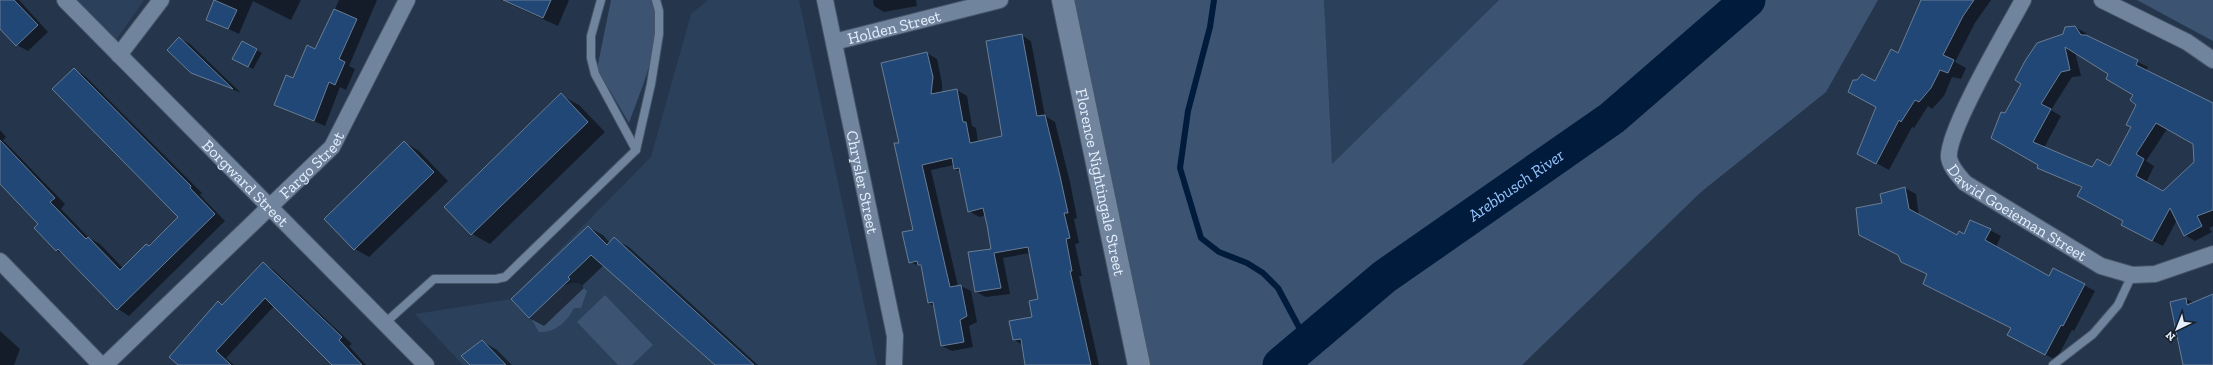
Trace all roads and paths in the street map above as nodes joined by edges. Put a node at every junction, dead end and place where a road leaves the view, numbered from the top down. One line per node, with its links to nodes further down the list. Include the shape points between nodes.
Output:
1 (65, 0): 12 (street, Borgward Street)
2 (161, 0): 12 (street)
3 (408, 0): 15 (street, Fargo Street, via 336,142)
4 (601, 0): 14 (lane, via 591,36 591,58 595,74)
5 (656, 0): 14 (lane, via 659,11 659,34)
6 (825, 0): 11 (street, Chrysler Street)
7 (1000, 0): 11 (street, Holden Street)
8 (1063, 0): 24 (main road, Florence Nightingale Street)
9 (2022, 0): 18 (street, Dawid Goeieman Street, via 1975,88 1950,148 1949,158 1955,172 1965,183 1982,194 2101,266)
10 (2102, 0): 13 (street, via 2187,42)
11 (834, 42): 23 (street, Chrysler Street, via 895,336)
12 (119, 55): 15 (street, Borgward Street)
13 (2213, 60)
14 (636, 150): 19 (lane, via 505,277 434,279)
15 (269, 208): 19 (street, Borgward Street); 21 (street, Fargo Street)
16 (2213, 254): 18 (street, Dawid Goeieman Street, via 2155,274)
17 (0, 261): 20 (street)
18 (2132, 276): 25 (lane, via 2118,305 2093,334)
19 (385, 323): 22 (street, Borgward Street)
20 (101, 365)
21 (105, 365)
22 (426, 365)
23 (894, 365)
24 (1139, 365)
25 (2053, 365)

